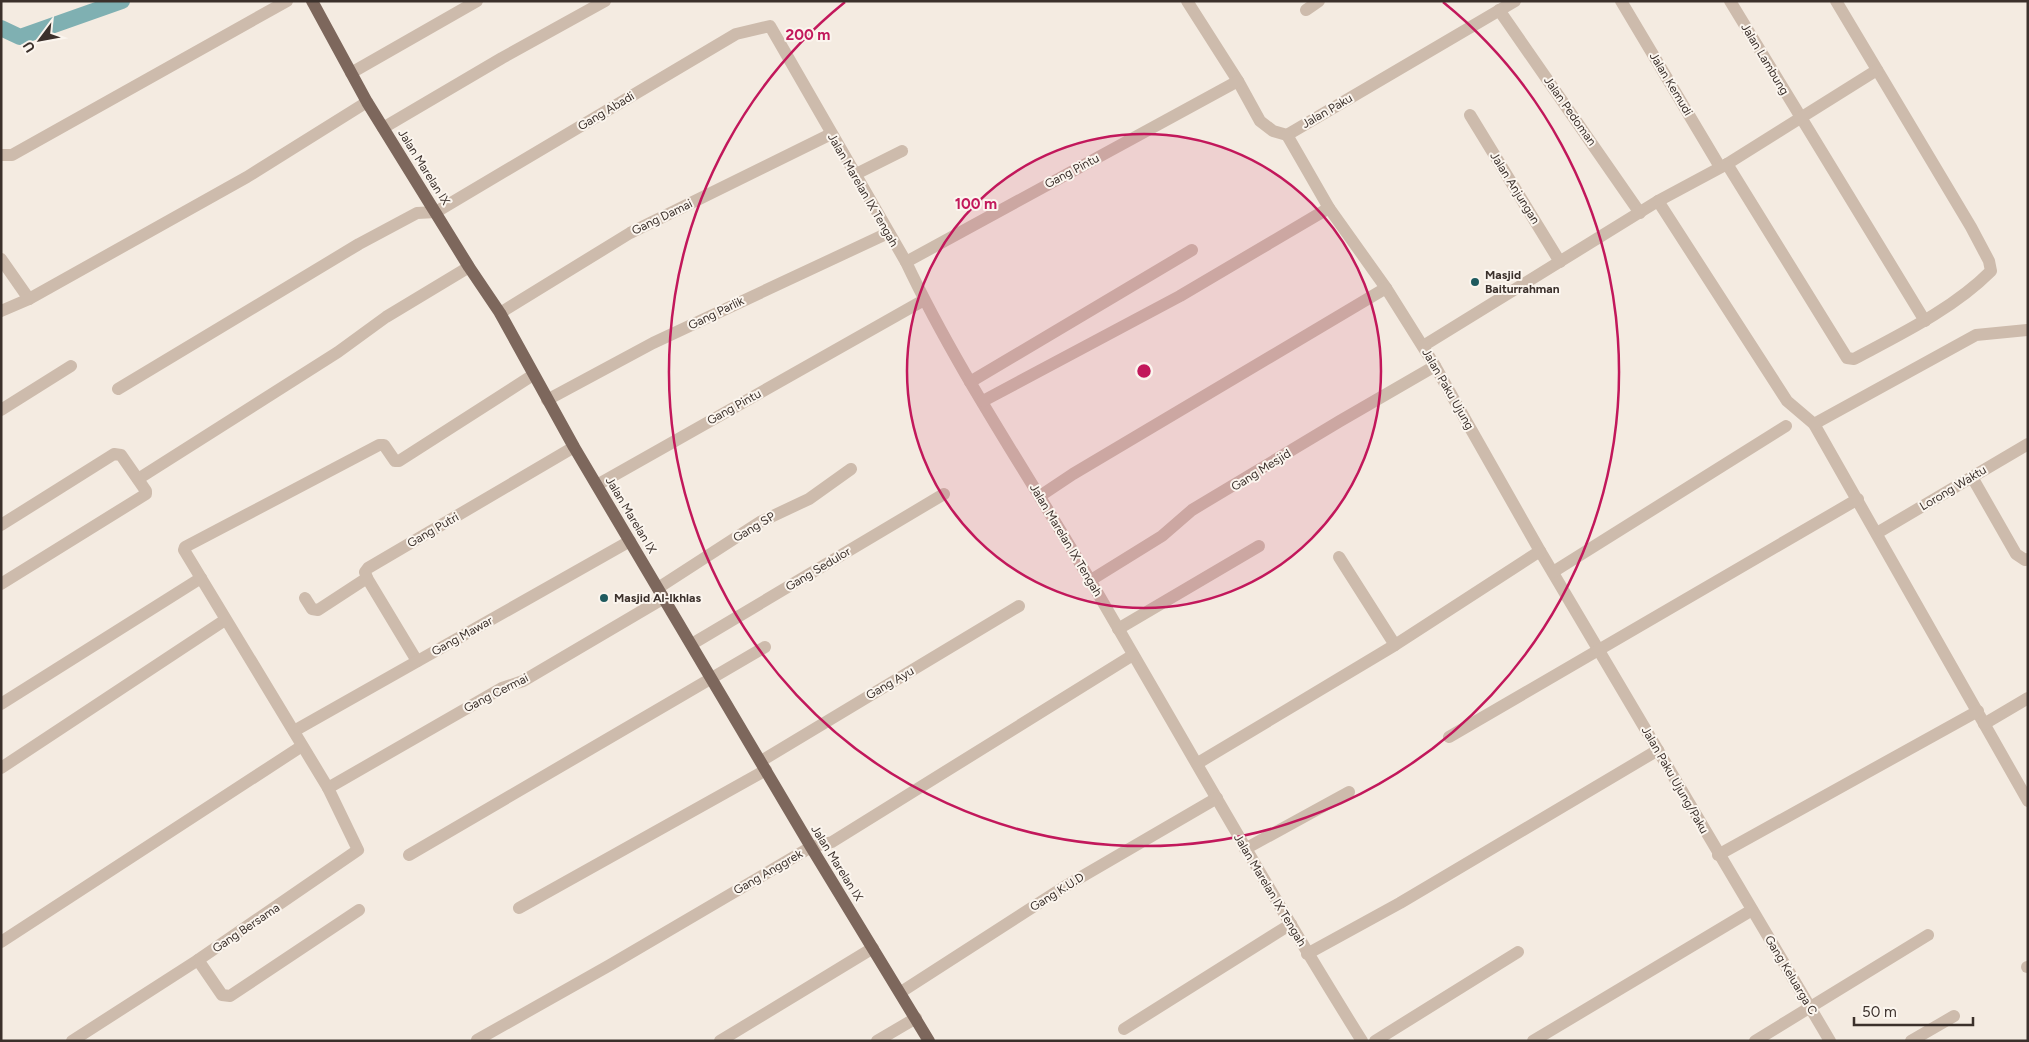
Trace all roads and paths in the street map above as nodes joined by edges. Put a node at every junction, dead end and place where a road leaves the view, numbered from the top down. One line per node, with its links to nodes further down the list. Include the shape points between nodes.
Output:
1 (287, 1): 24 (street, via 12,155)
2 (312, 1): 15 (main road, Jalan Marelan IX)
3 (477, 1): 15 (street)
4 (605, 1): 20 (street)
5 (1187, 1): 16 (street)
6 (1319, 1): 11 (street)
7 (1515, 1): 12 (street, Jalan Paku)
8 (1621, 1): 25 (street, Jalan Kemudi)
9 (1730, 1): 19 (street, Jalan Lambung)
10 (1836, 1): 14 (street)
11 (1306, 10)
12 (1499, 10): 22 (street, Jalan Paku); 30 (street, Jalan Pedoman)
13 (778, 35): 21 (street, Jalan Marelan IX Tengah); 29 (street, Gang Abadi, via 770,26 736,34)
14 (1877, 70): 19 (street); 42 (street, Jalan Kemudi, via 1989,261 1991,271)
15 (351, 73): 17 (main road, Jalan Marelan IX)
16 (1238, 81): 22 (street, via 1260,121 1273,131); 34 (street, Gang Pintu)
17 (367, 102): 20 (main road, Jalan Marelan IX); 38 (street, via 247,177)
18 (1470, 115): 35 (street, Jalan Anjungan)
19 (1800, 117): 25 (street); 42 (street, Jalan Lambung)
20 (383, 128): 29 (main road, Jalan Marelan IX)
21 (831, 134): 26 (street, Jalan Marelan IX Tengah); 41 (street, Gang Damai, via 630,233)
22 (1286, 135): 28 (street, Jalan Paku Ujung)
23 (902, 151): 26 (street)
24 (1, 154)
25 (1723, 165): 27 (street); 42 (street, Jalan Kemudi, via 1847,358 1854,360)
26 (856, 174): 31 (street, Jalan Marelan IX Tengah)
27 (1658, 201): 30 (street); 53 (street, via 1786,401)
28 (1329, 208): 37 (street, Jalan Paku Ujung); 51 (street, via 1180,296)
29 (436, 212): 36 (main road, Jalan Marelan IX); 49 (street, via 417,212 359,244)
30 (1640, 213): 35 (street)
31 (888, 233): 34 (street, Jalan Marelan IX Tengah); 50 (street, Gang Parlik, via 653,343)
32 (1192, 250): 48 (street)
33 (1, 259): 38 (street)
34 (906, 262): 39 (street, Jalan Marelan IX Tengah)
35 (1560, 262): 44 (street)
36 (469, 267): 41 (main road, Jalan Marelan IX); 59 (street, via 386,316 338,352)
37 (1386, 288): 44 (street, Jalan Paku Ujung); 62 (street)
38 (29, 299): 40 (street)
39 (924, 300): 48 (street, Jalan Marelan IX Tengah); 60 (street, Gang Pintu)
40 (1, 311)
41 (500, 313): 47 (main road, Jalan Marelan IX)
42 (1925, 321)
43 (2027, 330): 53 (street, via 1976,335)
44 (1423, 346): 46 (street, Jalan Paku Ujung)
45 (71, 366): 52 (street)
46 (1435, 366): 68 (street, Jalan Paku Ujung); 74 (street, Gang Mesjid, via 1192,510 1162,536)
47 (534, 375): 50 (main road, Jalan Marelan IX); 72 (street, via 399,461 395,461 384,445 379,445 185,547)
48 (970, 382): 51 (street, Jalan Marelan IX Tengah)
49 (118, 389)
50 (547, 400): 56 (main road, Jalan Marelan IX)
51 (983, 401): 62 (street, Jalan Marelan IX Tengah)
52 (1, 410)
53 (1814, 424): 63 (street)
54 (1786, 426): 71 (street)
55 (2028, 444): 58 (street, Lorong Waktu)
56 (574, 447): 60 (main road, Jalan Marelan IX); 73 (street, Gang Putri, via 368,568)
57 (852, 469): 76 (street, Gang SP, via 809,499 760,522)
58 (1972, 477): 65 (street, Lorong Waktu); 70 (street, via 2016,554)
59 (138, 479): 64 (street, via 121,455 114,454); 75 (street, via 146,494)
60 (597, 485): 66 (main road, Jalan Marelan IX)
61 (944, 494): 81 (street, Gang Sedulor)
62 (1040, 496): 74 (street, Jalan Marelan IX Tengah)
63 (1858, 499): 65 (street); 84 (street)
64 (1, 525)
65 (1878, 533): 90 (street)
66 (630, 541): 76 (main road, Jalan Marelan IX); 86 (street, Gang Mawar)
67 (1259, 546): 80 (street)
68 (1540, 551): 71 (street, Jalan Paku Ujung); 82 (street)
69 (1339, 557): 82 (street)
70 (2028, 559)
71 (1552, 572): 84 (street, Jalan Paku Ujung)
72 (201, 578): 79 (street); 89 (street)
73 (366, 578): 77 (street, Gang Putri, via 318,610 312,609); 86 (street)
74 (1091, 580): 80 (street, Jalan Marelan IX Tengah)
75 (1, 584)
76 (661, 593): 81 (main road, Jalan Marelan IX); 99 (street, Gang Cermai, via 523,681 494,692)
77 (305, 598)
78 (1019, 606): 97 (street, Gang Ayu)
79 (225, 620): 92 (street); 98 (street)
80 (1118, 629): 85 (street, Jalan Marelan IX Tengah)
81 (692, 644): 87 (main road, Jalan Marelan IX)
82 (1394, 645): 96 (street)
83 (765, 647): 87 (street)
84 (1598, 649): 93 (street); 95 (street, Jalan Paku Ujung/Paku)
85 (1133, 655): 96 (street, Jalan Marelan IX Tengah); 103 (street, Gang Anggrek, via 832,842)
86 (417, 661): 92 (street, Gang Mawar)
87 (712, 679): 97 (main road, Jalan Marelan IX); 105 (street)
88 (2028, 698): 91 (street)
89 (1, 704)
90 (1978, 711): 91 (street); 106 (street)
91 (1984, 724): 102 (street)
92 (294, 732): 94 (street)
93 (1449, 737)
94 (302, 746): 99 (street); 112 (street)
95 (1658, 750): 106 (street, Jalan Paku Ujung/Paku); 115 (street)
96 (1198, 763): 101 (street, Jalan Marelan IX Tengah)
97 (763, 765): 103 (main road, Jalan Marelan IX); 107 (street, Gang Ayu)
98 (1, 768)
99 (328, 788): 116 (street, Gang Bersama, via 356,844 356,853)
100 (1349, 792): 104 (street)
101 (1217, 798): 104 (street, Jalan Marelan IX Tengah); 117 (street, Gang K.U.D, via 1064,887)
102 (2028, 801)
103 (811, 848): 113 (main road, Jalan Marelan IX); 122 (street, Gang Anggrek)
104 (1245, 849): 110 (street, Jalan Marelan IX Tengah)
105 (408, 855)
106 (1718, 855): 109 (street, Jalan Paku Ujung/Paku)
107 (519, 908)
108 (359, 910): 116 (street, via 230,996 222,995)
109 (1752, 910): 118 (street, Gang Keluarga C); 129 (street)
110 (1291, 924): 115 (street, Jalan Marelan IX Tengah); 121 (street)
111 (1928, 935): 118 (street)
112 (1, 942)
113 (873, 948): 117 (main road, Jalan Marelan IX); 124 (street)
114 (1518, 952): 128 (street)
115 (1308, 954): 127 (street, Jalan Marelan IX Tengah)
116 (198, 960): 123 (street, Gang Bersama)
117 (901, 992): 120 (main road, Jalan Marelan IX)
118 (1810, 1007): 130 (street); 131 (street, Gang Keluarga C)
119 (1954, 1016): 132 (street)
120 (916, 1018): 125 (street); 126 (main road, Jalan Marelan IX)
121 (1124, 1029)
122 (477, 1040)
123 (72, 1041)
124 (720, 1041)
125 (877, 1041)
126 (929, 1041)
127 (1362, 1041)
128 (1376, 1041)
129 (1533, 1041)
130 (1755, 1041)
131 (1830, 1041)
132 (1912, 1041)

